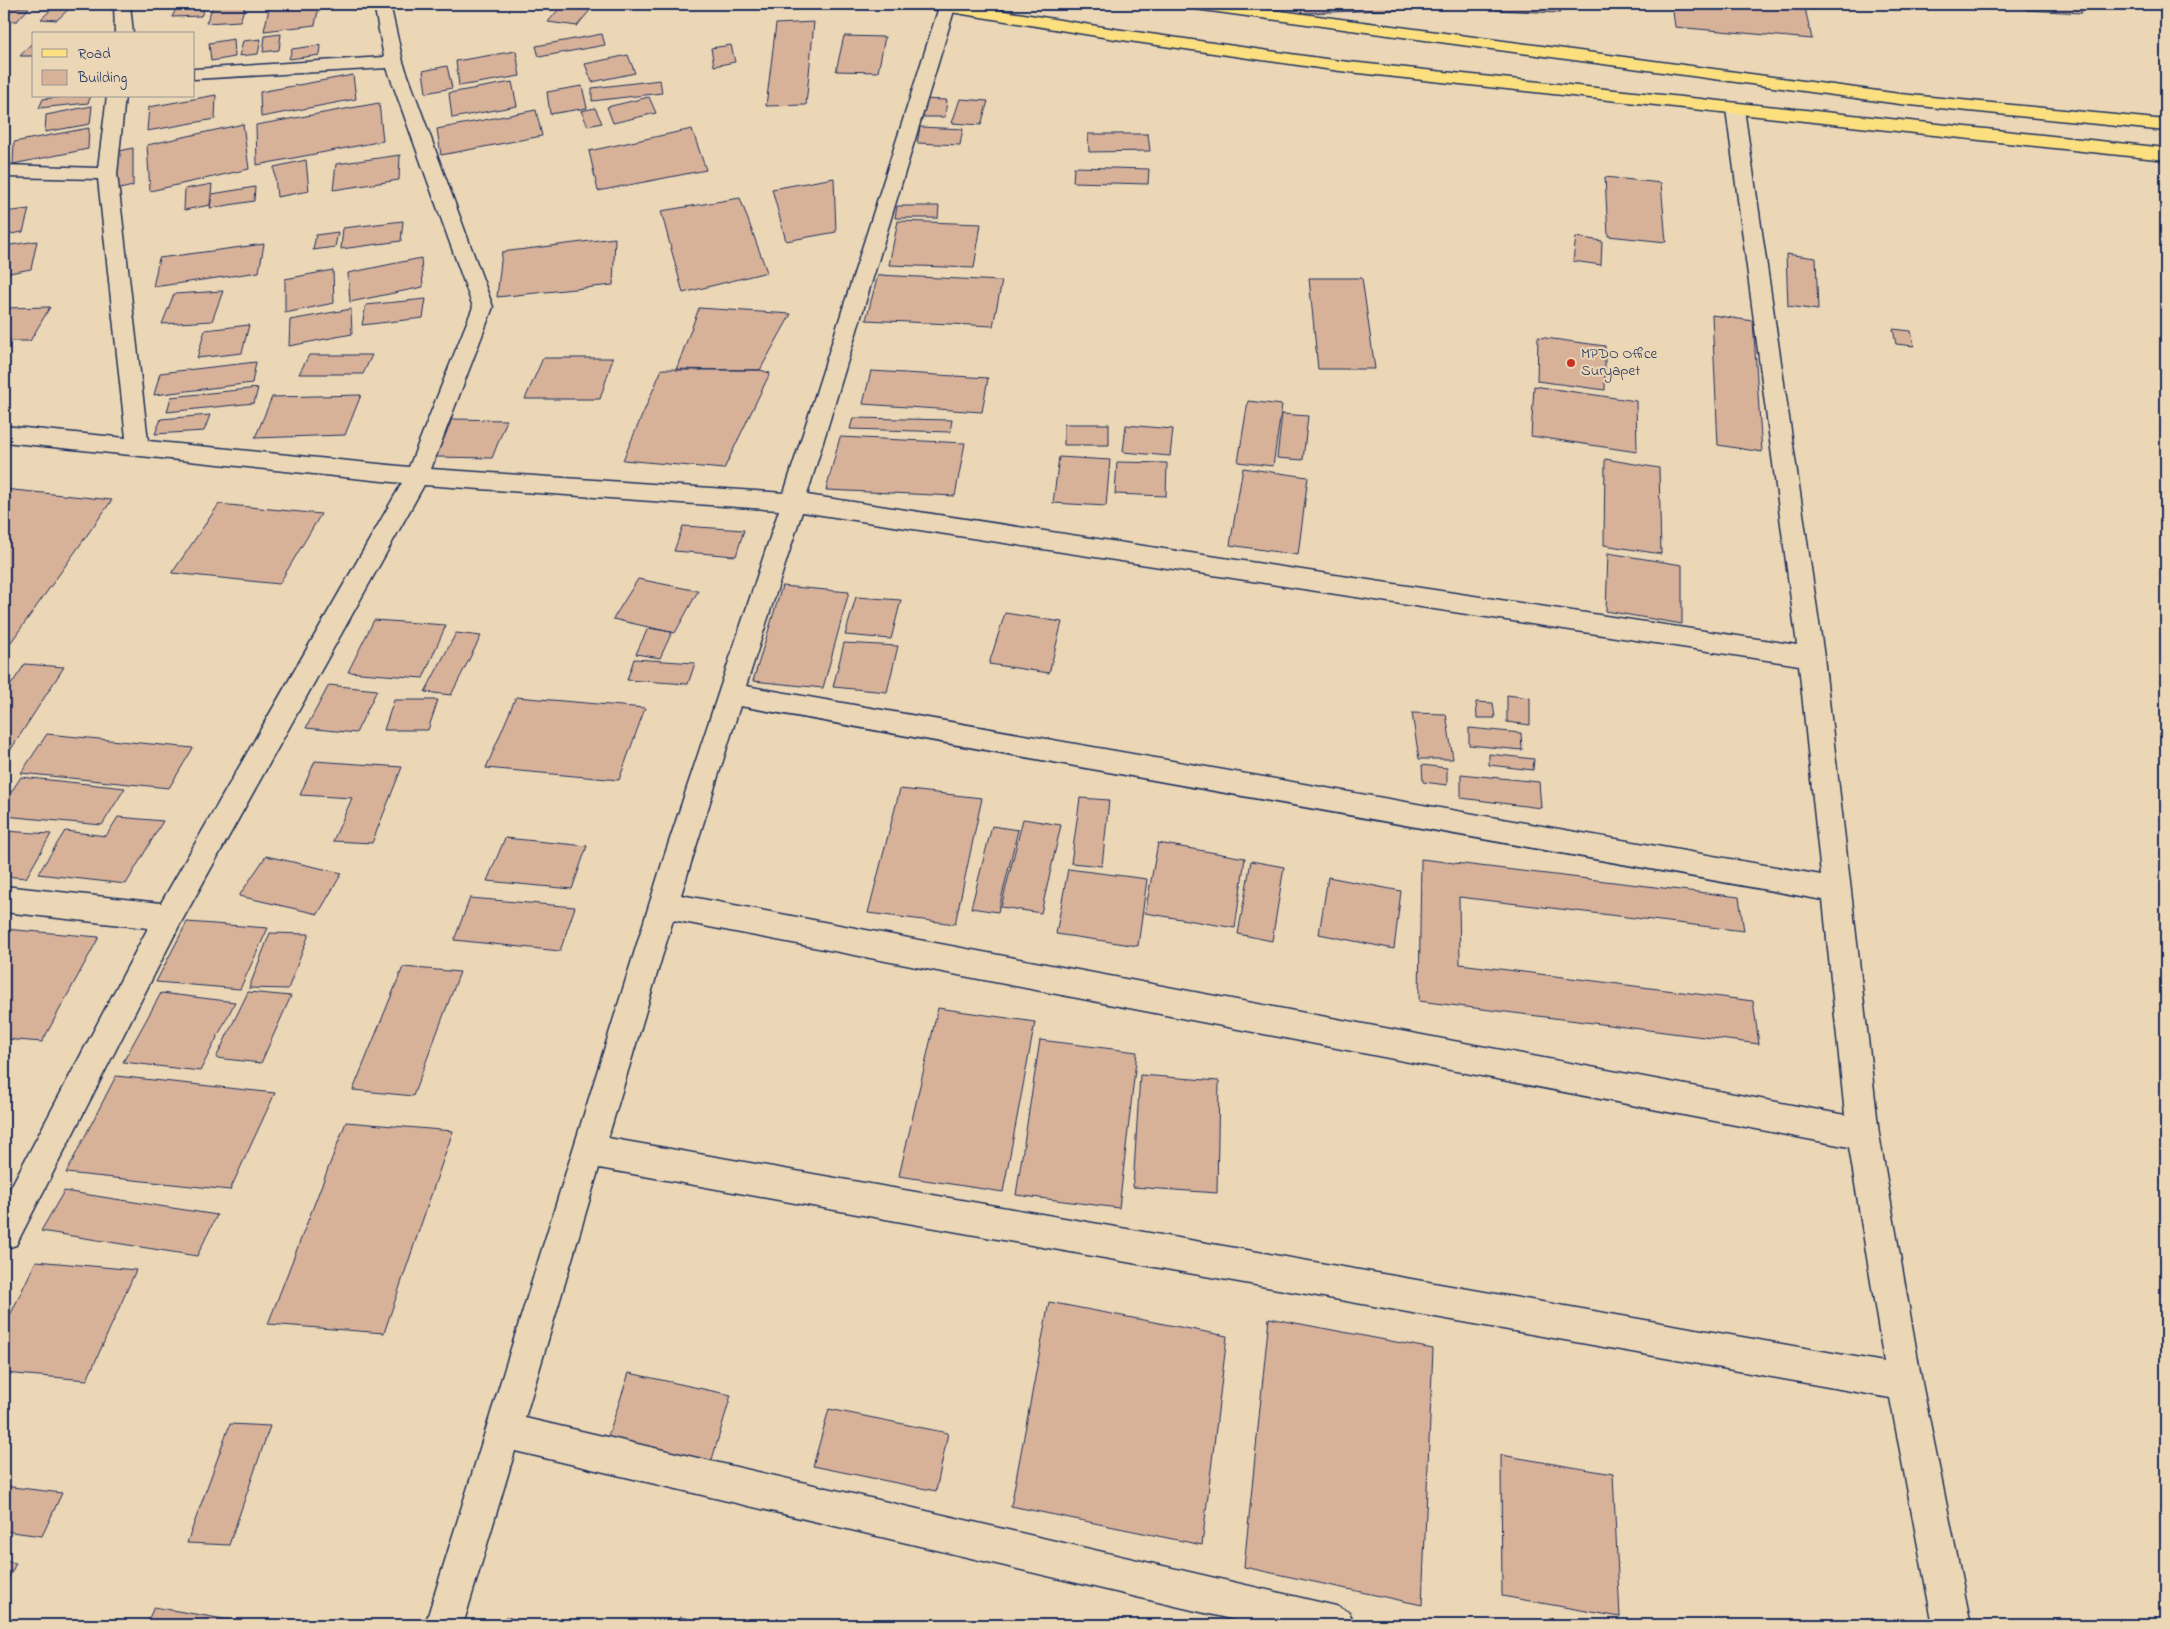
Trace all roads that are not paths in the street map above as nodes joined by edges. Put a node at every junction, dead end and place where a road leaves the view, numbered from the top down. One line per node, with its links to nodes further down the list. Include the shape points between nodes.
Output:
1 (122, 4): 5 (street)
2 (382, 4): 6 (street)
3 (1195, 4): 10 (main road, via 1900,99)
4 (942, 5): 9 (main road, via 1340,66); 17 (street)
5 (124, 32)
6 (394, 62): 7 (street); 16 (street, via 483,307)
7 (195, 74)
8 (116, 98): 13 (street)
9 (1735, 109): 11 (main road); 18 (street)
10 (2166, 126)
11 (2166, 154)
12 (4, 171): 13 (street)
13 (107, 174): 15 (street)
14 (4, 434): 15 (street)
15 (138, 448): 16 (street)
16 (417, 476): 17 (street); 23 (street)
17 (793, 503): 18 (street); 19 (street)
18 (1811, 657): 20 (street)
19 (730, 694): 20 (street); 22 (street)
20 (1836, 890): 24 (street)
21 (4, 899): 23 (street)
22 (664, 905): 24 (street); 25 (street)
23 (169, 917): 26 (street)
24 (1863, 1134): 27 (street)
25 (588, 1150): 27 (street); 28 (street)
26 (4, 1233)
27 (1905, 1383): 31 (street)
28 (504, 1431): 29 (street); 30 (street)
29 (444, 1625)
30 (1336, 1625)
31 (1952, 1625)

